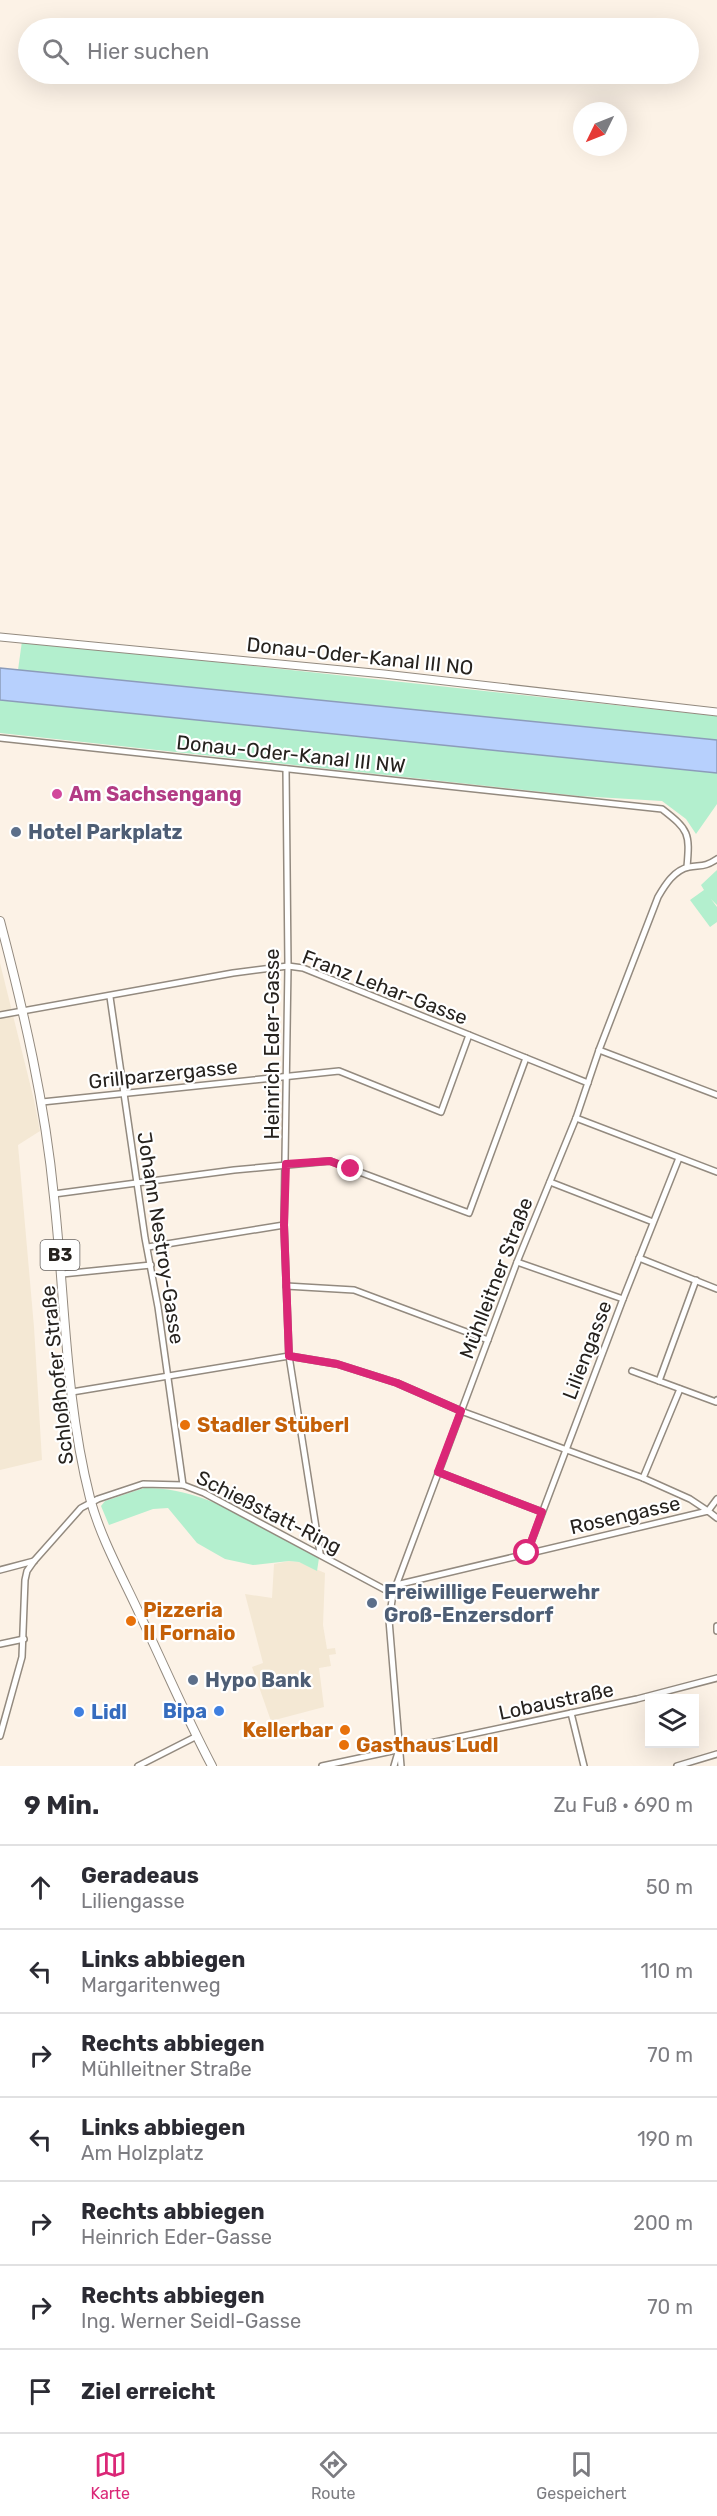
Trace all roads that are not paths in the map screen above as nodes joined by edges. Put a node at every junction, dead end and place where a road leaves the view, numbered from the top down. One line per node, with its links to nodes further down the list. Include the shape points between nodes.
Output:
1 (0, 637): 2 (street, Donau-Oder-Kanal III NO, via 384,674)
2 (717, 712)
3 (0, 738): 4 (street, Donau-Oder-Kanal III NW)
4 (286, 769): 6 (street, Donau-Oder-Kanal III NW, via 662,809 682,824 689,843); 8 (street, Heinrich Eder-Gasse)
5 (717, 859): 6 (street, Mühlleitner Straße, via 704,867)
6 (687, 867): 13 (street, Mühlleitner Straße, via 669,879 658,897)
7 (0, 921): 10 (main road, Schloßhofer Straße / B3)
8 (288, 966): 9 (street, Franz Lehar-Gasse); 12 (street, Franz Lehar-Gasse, via 303,968); 15 (street, Heinrich Eder-Gasse)
9 (110, 997): 10 (street, Franz Lehar-Gasse); 17 (street, Johann Nestroy-Gasse)
10 (23, 1009): 11 (street, Franz Lehar-Gasse); 19 (main road, Schloßhofer Straße / B3)
11 (0, 1015)
12 (469, 1035): 14 (street, Franz Lehar-Gasse); 15 (street, Grillparzergasse, via 441,1112 339,1071)
13 (599, 1050): 16 (street, Mühlleitner Straße); 18 (street)
14 (526, 1058): 16 (street, Franz Lehar-Gasse); 22 (street, via 469,1213 330,1161)
15 (287, 1076): 17 (street, Grillparzergasse); 22 (street, Heinrich Eder-Gasse)
16 (588, 1083): 20 (street, Mühlleitner Straße)
17 (125, 1094): 19 (street, Grillparzergasse); 25 (street, Johann Nestroy-Gasse)
18 (717, 1095)
19 (42, 1102): 26 (main road, Schloßhofer Straße / B3)
20 (576, 1118): 21 (street); 24 (street, Mühlleitner Straße)
21 (679, 1158): 23 (street); 27 (street, Liliengasse)
22 (286, 1164): 25 (street); 28 (street, Heinrich Eder-Gasse)
23 (717, 1172)
24 (550, 1182): 27 (street); 31 (street, Mühlleitner Straße)
25 (136, 1183): 26 (street); 29 (street, Johann Nestroy-Gasse)
26 (54, 1194): 33 (main road, Schloßhofer Straße / B3)
27 (653, 1222): 30 (street, Liliengasse)
28 (284, 1225): 29 (street); 35 (street, Heinrich Eder-Gasse)
29 (148, 1247): 32 (street, Johann Nestroy-Gasse)
30 (639, 1258): 34 (street); 37 (street, Liliengasse)
31 (518, 1262): 37 (street); 38 (street, Mühlleitner Straße)
32 (151, 1265): 33 (street); 41 (street, Johann Nestroy-Gasse)
33 (62, 1274): 44 (main road, Schloßhofer Straße / B3)
34 (696, 1280): 36 (street); 42 (street)
35 (286, 1286): 38 (street, via 354,1290); 39 (street, Heinrich Eder-Gasse)
36 (717, 1289)
37 (623, 1299): 47 (street, Liliengasse)
38 (488, 1340): 46 (street, Mühlleitner Straße)
39 (289, 1356): 41 (street); 46 (street, via 337,1364 397,1383); 56 (street, Heinrich Eder-Gasse)
40 (632, 1371): 42 (street)
41 (169, 1378): 44 (street); 50 (street, Johann Nestroy-Gasse)
42 (659, 1381): 43 (street)
43 (680, 1389): 45 (street); 49 (street)
44 (72, 1392): 52 (main road, Schloßhofer Straße / B3)
45 (717, 1401)
46 (461, 1411): 47 (street); 48 (street, Mühlleitner Straße)
47 (566, 1449): 49 (street); 54 (street, Liliengasse)
48 (438, 1472): 54 (street); 60 (street, Mühlleitner Straße)
49 (643, 1478): 53 (street)
50 (183, 1485): 52 (street, Schießstatt-Ring, via 143,1484); 56 (street, Schießstatt-Ring)
51 (717, 1499): 53 (street)
52 (91, 1502): 58 (street, via 81,1508); 69 (main road, Schloßhofer Straße / B3)
53 (708, 1511): 55 (street, Rosengasse); 57 (street, Rosengasse)
54 (542, 1512): 57 (street, Liliengasse)
55 (717, 1518)
56 (320, 1553): 61 (street, Schießstatt-Ring)
57 (527, 1553): 60 (street, Rosengasse)
58 (34, 1561): 59 (street); 64 (street, via 25,1580)
59 (0, 1570)
60 (396, 1585): 61 (street, Mühlleitner Straße)
61 (393, 1594): 70 (street, Mühlleitner Straße, via 389,1620)
62 (717, 1626): 63 (street)
63 (717, 1631)
64 (24, 1639): 65 (street); 68 (street)
65 (0, 1644)
66 (717, 1678): 67 (street, Lobaustraße)
67 (571, 1713): 70 (street, Lobaustraße); 77 (street)
68 (0, 1736)
69 (197, 1736): 72 (street); 73 (main road, B3)
70 (399, 1749): 74 (street, Lobaustraße); 75 (street); 76 (street, Mühlleitner Straße)
71 (717, 1754): 78 (street)
72 (138, 1766)
73 (212, 1766)
74 (322, 1766)
75 (394, 1766)
76 (401, 1766)
77 (584, 1766)
78 (677, 1766)

